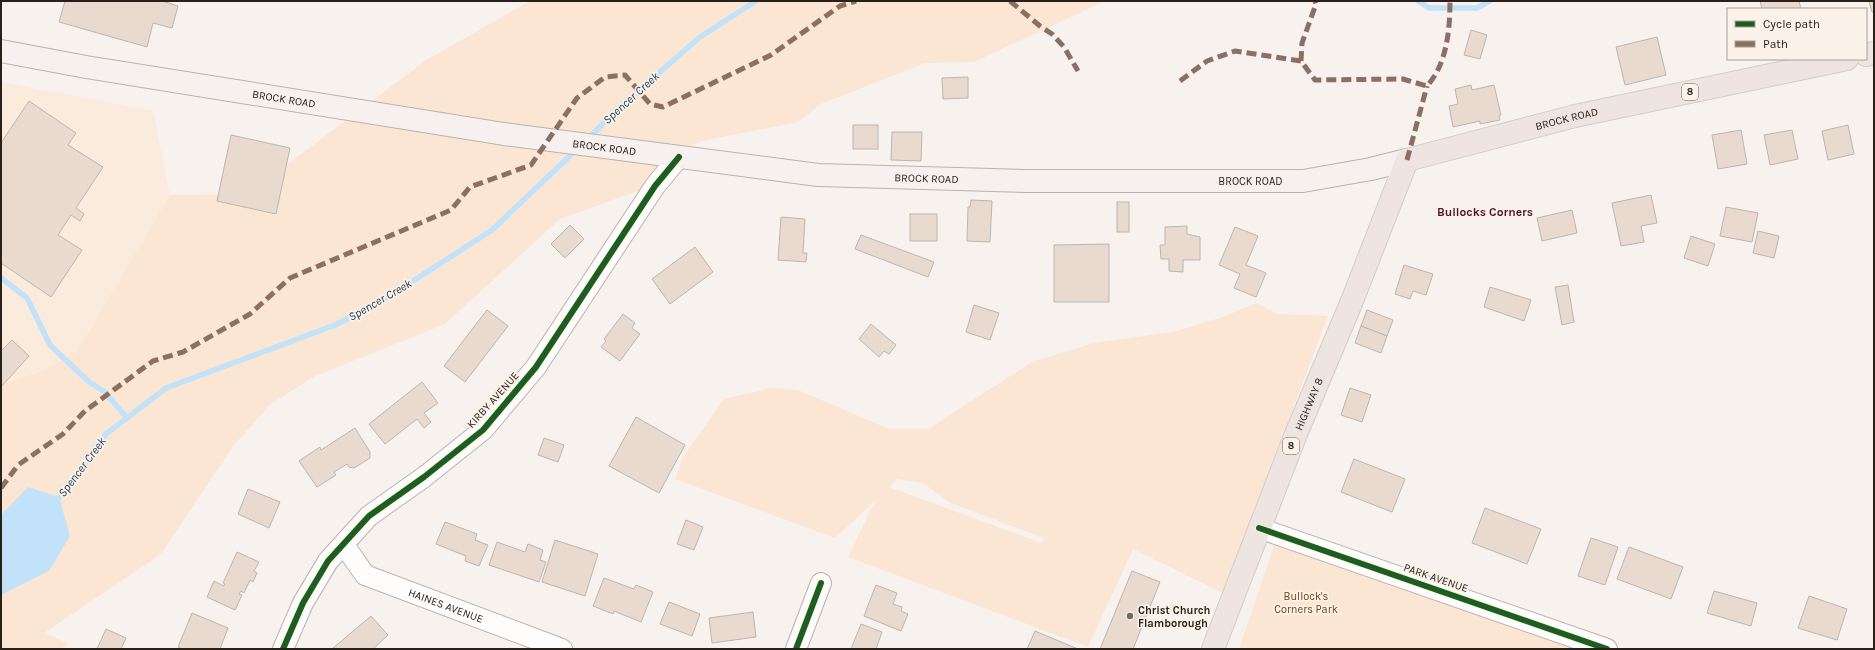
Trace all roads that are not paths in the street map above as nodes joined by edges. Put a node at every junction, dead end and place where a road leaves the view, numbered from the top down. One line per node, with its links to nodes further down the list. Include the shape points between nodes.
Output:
1 (1, 51): 3 (main road, BROCK ROAD, via 504,134)
2 (1842, 60): 4 (main road, BROCK ROAD / 8, via 1575,116)
3 (680, 157): 4 (main road, BROCK ROAD, via 818,175 1026,181 1303,181 1363,171); 6 (street, KIRBY AVENUE, via 655,186 536,367 483,430 369,516)
4 (1407, 160): 5 (main road, HIGHWAY 8 / 8)
5 (1259, 528): 11 (main road, HIGHWAY 8 / 8); 12 (street, PARK AVENUE)
6 (344, 545): 8 (street, KIRBY AVENUE, via 328,561 303,603); 9 (street, HAINES AVENUE, via 364,575)
7 (821, 583): 10 (street)
8 (283, 649)
9 (562, 649)
10 (796, 649)
11 (1213, 649)
12 (1607, 649)

